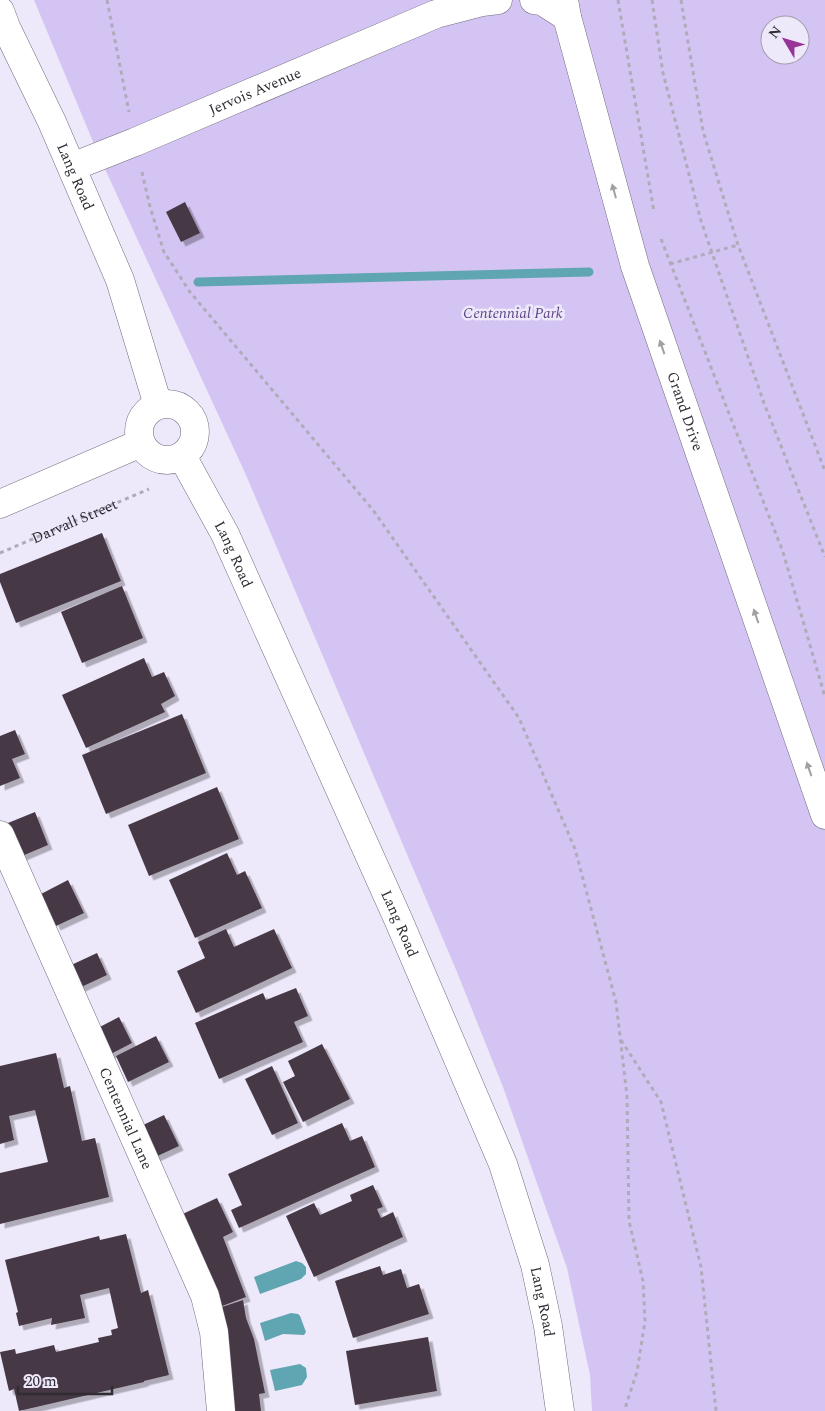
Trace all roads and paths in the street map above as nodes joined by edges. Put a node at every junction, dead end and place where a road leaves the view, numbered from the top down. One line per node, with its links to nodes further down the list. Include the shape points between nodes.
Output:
1 (107, 0): 10 (path)
2 (498, 0): 7 (street, Jervois Avenue)
3 (534, 0): 8 (street)
4 (618, 0): 12 (path)
5 (652, 0): 15 (path, via 663,74)
6 (681, 0): 14 (path, via 703,131)
7 (445, 7): 10 (street, Jervois Avenue)
8 (566, 8): 26 (street, Grand Drive, one-way to 8, via 635,266)
9 (0, 11): 11 (street, Lang Road)
10 (135, 142): 11 (street, Jervois Avenue); 28 (path, via 164,252 190,292 374,510 519,718 576,849 616,1002)
11 (72, 167): 17 (street, Lang Road, via 120,280)
12 (654, 216)
13 (659, 234): 16 (path)
14 (738, 245): 15 (path); 20 (path)
15 (712, 252): 16 (path); 24 (path, via 764,403)
16 (670, 264): 25 (path, via 783,552)
17 (158, 405): 18 (street, via 144,416 140,424); 19 (street, via 176,405 190,415 195,433 193,442)
18 (141, 442): 19 (street, via 145,450 158,459); 22 (street)
19 (182, 456): 30 (street, Lang Road, via 225,534 398,919 503,1164 534,1265 548,1326)
20 (825, 471)
21 (149, 489): 23 (path, Darvall Street)
22 (0, 504)
23 (0, 553)
24 (825, 556)
25 (825, 698)
26 (825, 815)
27 (0, 835): 29 (street, Centennial Lane, via 205,1296 214,1332)
28 (620, 1037): 31 (path, via 627,1096 628,1221 643,1281 645,1321 637,1372); 32 (path, via 660,1102 701,1267)
29 (221, 1411)
30 (560, 1411)
31 (626, 1411)
32 (716, 1411)

